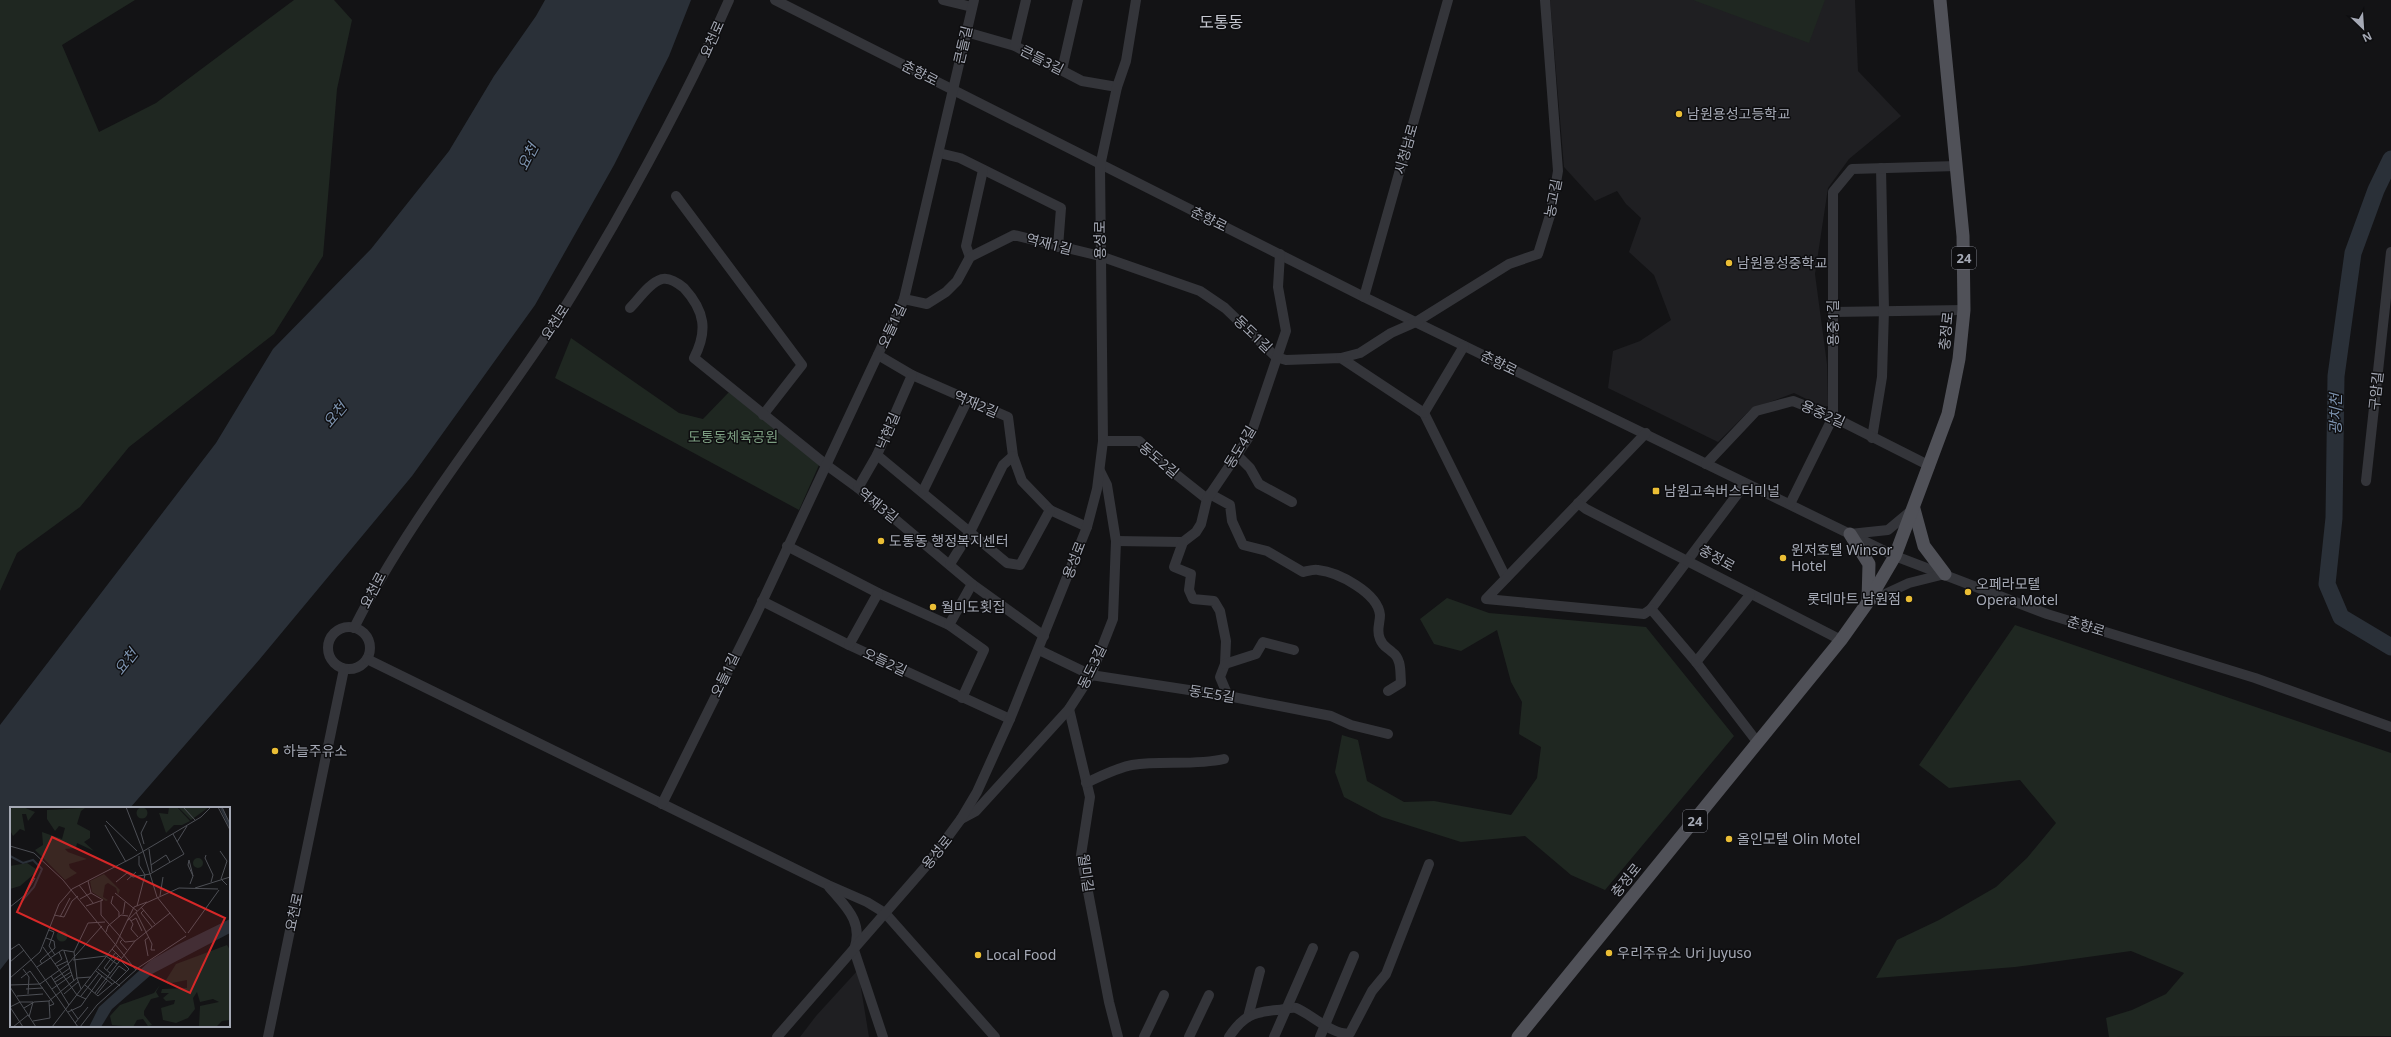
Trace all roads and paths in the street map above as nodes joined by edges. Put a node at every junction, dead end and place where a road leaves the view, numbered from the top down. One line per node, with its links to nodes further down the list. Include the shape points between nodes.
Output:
1 (729, 0): 81 (street, 요천로, via 695,76 652,159 585,274 552,327 438,487 387,564)
2 (775, 0): 15 (street, 춘향로)
3 (943, 0): 10 (street)
4 (1026, 0): 12 (street)
5 (1078, 0): 13 (street)
6 (1136, 0): 14 (street, 용성로, via 1126,61)
7 (1448, 0): 27 (street, 시청남로)
8 (1546, 0): 33 (street, 농고길, via 1558,171 1551,212 1538,254 1510,264)
9 (1940, 0): 18 (main road, 충정로 / 24)
10 (973, 4): 11 (street, 큰들길)
11 (966, 32): 12 (street, 큰들3길); 15 (street, 큰들길)
12 (1015, 46): 13 (street, 큰들3길)
13 (1062, 70): 14 (street, 큰들3길, via 1082,81)
14 (1117, 87): 17 (street, 용성로)
15 (953, 90): 16 (street, 오들1길); 17 (street, 춘향로)
16 (939, 153): 20 (street, via 960,158); 28 (street, 오들1길)
17 (1100, 166): 24 (street, 춘향로); 25 (street, 용성로)
18 (1957, 166): 19 (street, 용중1길); 31 (main road, 충정로 / 24, via 1963,236)
19 (1881, 168): 30 (street); 32 (street, 용중1길, via 1852,169 1833,192)
20 (983, 170): 22 (street, via 1061,208); 26 (street, via 966,246)
21 (676, 196): 41 (street, via 802,365)
22 (1058, 247): 25 (street, 역재1길); 26 (street, 역재1길, via 1014,235)
23 (2391, 252): 53 (street, 구암길)
24 (1280, 254): 27 (street, 춘향로); 36 (street, 동도4길, via 1278,287 1286,331)
25 (1100, 256): 36 (street, 동도1길, via 1200,291 1225,308); 45 (street, 용성로)
26 (970, 257): 28 (street, via 957,281 946,292 927,304)
27 (1364, 297): 33 (street, 춘향로)
28 (904, 299): 35 (street, 오들1길)
29 (630, 308): 41 (street, 역재3길, via 651,286 662,279 670,279 680,284 695,300 700,312 702,343 694,358)
30 (1884, 310): 31 (street); 32 (street); 44 (street, via 1882,377)
31 (1964, 310): 51 (main road, 충정로 / 24, via 1959,359 1948,414)
32 (1833, 312): 42 (street, 용중1길)
33 (1416, 322): 34 (street, 춘향로); 37 (street, 동도1길, via 1391,333 1360,353)
34 (1464, 346): 40 (street); 43 (street, 춘향로)
35 (878, 355): 38 (street, 역재2길); 49 (street, 오들1길)
36 (1276, 357): 37 (street, 동도1길, via 1286,360); 47 (street, 동도4길, via 1251,434)
37 (1341, 358): 40 (street)
38 (912, 375): 39 (street, 역재2길); 46 (street, 낙현길)
39 (967, 401): 48 (street, 역재2길, via 1008,417); 56 (street)
40 (1424, 413): 73 (street)
41 (763, 415): 49 (street, 역재3길)
42 (1833, 417): 44 (street, 용중2길); 50 (street, 용중2길, via 1793,401 1756,411); 60 (street, 용중1길)
43 (1646, 433): 50 (street, 춘향로); 59 (street)
44 (1872, 438): 51 (street, 용중2길)
45 (1103, 441): 52 (street, 용성로); 57 (street, 동도2길, via 1138,441 1168,468)
46 (877, 455): 55 (street); 56 (street, 낙현길)
47 (1237, 455): 57 (street, 동도4길); 58 (street, via 1250,468 1259,484)
48 (1013, 456): 62 (street, 역재2길, via 1022,481); 64 (street, via 1003,465)
49 (825, 464): 55 (street, 역재3길); 68 (street, 오들1길)
50 (1706, 464): 54 (street, 춘향로)
51 (1930, 466): 61 (main road, 충정로 / 24)
52 (1100, 471): 63 (street, 용성로); 66 (street, 동도3길, via 1107,486)
53 (2366, 481)
54 (1745, 484): 60 (street, 춘향로); 70 (street)
55 (858, 488): 71 (street, 역재3길)
56 (923, 492): 64 (street, 낙현길)
57 (1208, 496): 67 (street, 동도4길, via 1201,524 1196,532); 92 (street, 동도2길, via 1230,504 1232,521 1243,545 1267,551 1303,572 1317,569 1333,574 1360,588 1374,602 1380,615 1377,628 1379,637 1383,646 1393,652 1399,661 1401,683)
58 (1292, 502)
59 (1578, 503): 70 (street, 충정로); 73 (street)
60 (1790, 504): 65 (street, 춘향로)
61 (1914, 509): 65 (street, via 1888,530); 69 (main road, 충정로 / 24); 72 (main road, via 1924,546)
62 (1050, 510): 63 (street, 역재2길); 64 (street, 낙현길, via 1020,565 1007,563)
63 (1086, 527): 82 (street, 용성로)
64 (970, 532): 71 (street)
65 (1850, 534): 69 (street, 춘향로); 78 (main road, via 1869,564)
66 (1116, 541): 67 (street); 91 (street, 동도3길, via 1113,619)
67 (1182, 542): 89 (street, via 1174,567 1191,574 1189,590 1193,599 1214,601 1220,611 1226,641)
68 (787, 546): 75 (street); 77 (street, 오들1길)
69 (1895, 556): 72 (street, 춘향로); 78 (main road, 충정로 / 24)
70 (1689, 561): 76 (street, 충정로); 79 (street)
71 (950, 564): 74 (street, 역재3길)
72 (1945, 574): 78 (street, via 1909,583); 97 (street, 춘향로, via 2047,614 2255,678)
73 (1506, 578): 79 (street, via 1486,599 1644,614)
74 (972, 584): 80 (street); 82 (street, 역재3길)
75 (878, 593): 80 (street); 84 (street)
76 (1750, 594): 83 (street, 충정로); 88 (street)
77 (762, 601): 84 (street, 오들2길); 102 (street, 오들1길)
78 (1868, 602): 83 (main road, 충정로 / 24)
79 (1651, 609): 88 (street)
80 (949, 626): 94 (street, via 984,650)
81 (354, 628): 87 (street, via 360,630 369,640 370,653); 90 (street, via 346,627 334,634 328,647 332,661)
82 (1044, 636): 85 (street, 용성로)
83 (1841, 640): 99 (main road, 충정로 / 24)
84 (849, 645): 94 (street, 오들2길)
85 (1039, 650): 91 (street, 동도5길); 96 (street, 용성로)
86 (1294, 650): 89 (street, via 1263,642 1256,654)
87 (367, 659): 90 (street, via 357,668); 102 (street)
88 (1696, 662): 99 (street)
89 (1224, 664): 93 (street, via 1220,676)
90 (344, 669): 116 (street, 요천로)
91 (1091, 675): 93 (street, 동도5길); 95 (street, 동도3길)
92 (1388, 691)
93 (1228, 696): 98 (street, 동도5길, via 1331,716 1351,725)
94 (962, 698): 96 (street, 오들2길)
95 (1069, 709): 101 (street, 월미길); 103 (street, 동도3길, via 976,811)
96 (1010, 720): 103 (street, 용성로, via 977,792)
97 (2391, 727)
98 (1388, 734)
99 (1758, 743): 126 (main road, 충정로 / 24)
100 (1224, 759): 101 (street, via 1133,765 1113,770)
101 (1086, 783): 120 (street, 월미길, via 1090,797 1081,855)
102 (662, 804): 105 (street)
103 (961, 819): 106 (street, 용성로, via 948,839)
104 (1429, 864): 115 (street, via 1386,974 1372,991 1354,1028 1350,1033 1341,1034)
105 (828, 885): 106 (street); 108 (street, via 853,916 858,933)
106 (885, 913): 108 (street, 용성로); 119 (street)
107 (1313, 948): 113 (street)
108 (854, 950): 117 (street, 용성로); 118 (street)
109 (1354, 956): 115 (street)
110 (1260, 971): 114 (street)
111 (1164, 995): 121 (street)
112 (1209, 995): 122 (street)
113 (1286, 1009): 114 (street, via 1263,1010); 115 (street, via 1294,1008); 124 (street)
114 (1248, 1017): 123 (street)
115 (1326, 1026): 125 (street)
116 (268, 1037)
117 (777, 1037)
118 (882, 1037)
119 (995, 1037)
120 (1118, 1037)
121 (1144, 1037)
122 (1189, 1037)
123 (1229, 1037)
124 (1274, 1037)
125 (1320, 1037)
126 (1518, 1037)

